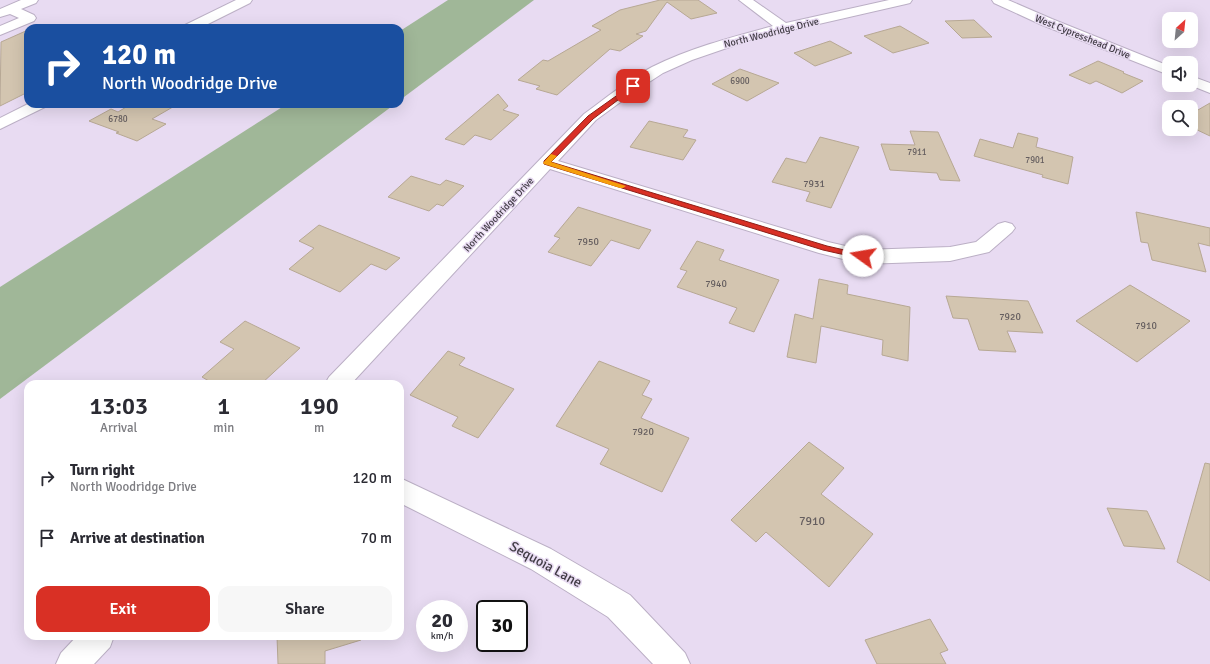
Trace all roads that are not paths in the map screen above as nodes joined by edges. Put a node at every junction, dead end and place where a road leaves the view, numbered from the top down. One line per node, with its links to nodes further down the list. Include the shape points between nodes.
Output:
1 (32, 0): 6 (street)
2 (246, 0): 7 (street)
3 (745, 0): 8 (street)
4 (906, 0): 8 (street, North Woodridge Drive)
5 (998, 0): 10 (street, West Cypresshead Drive)
6 (5, 11): 9 (street, via 29,18)
7 (198, 24)
8 (785, 28): 15 (street, North Woodridge Drive, via 730,42 656,71 590,118)
9 (0, 30)
10 (1162, 68)
11 (1198, 83): 12 (street)
12 (1210, 88)
13 (32, 108): 14 (street)
14 (0, 124)
15 (547, 163): 16 (street, via 826,248 863,256 950,254 982,247); 17 (street, North Woodridge Drive)
16 (1005, 228)
17 (341, 380)
18 (404, 492): 21 (street, Sequoia Lane, via 541,559 619,606)
19 (95, 640): 20 (street)
20 (72, 664)
21 (674, 664)

